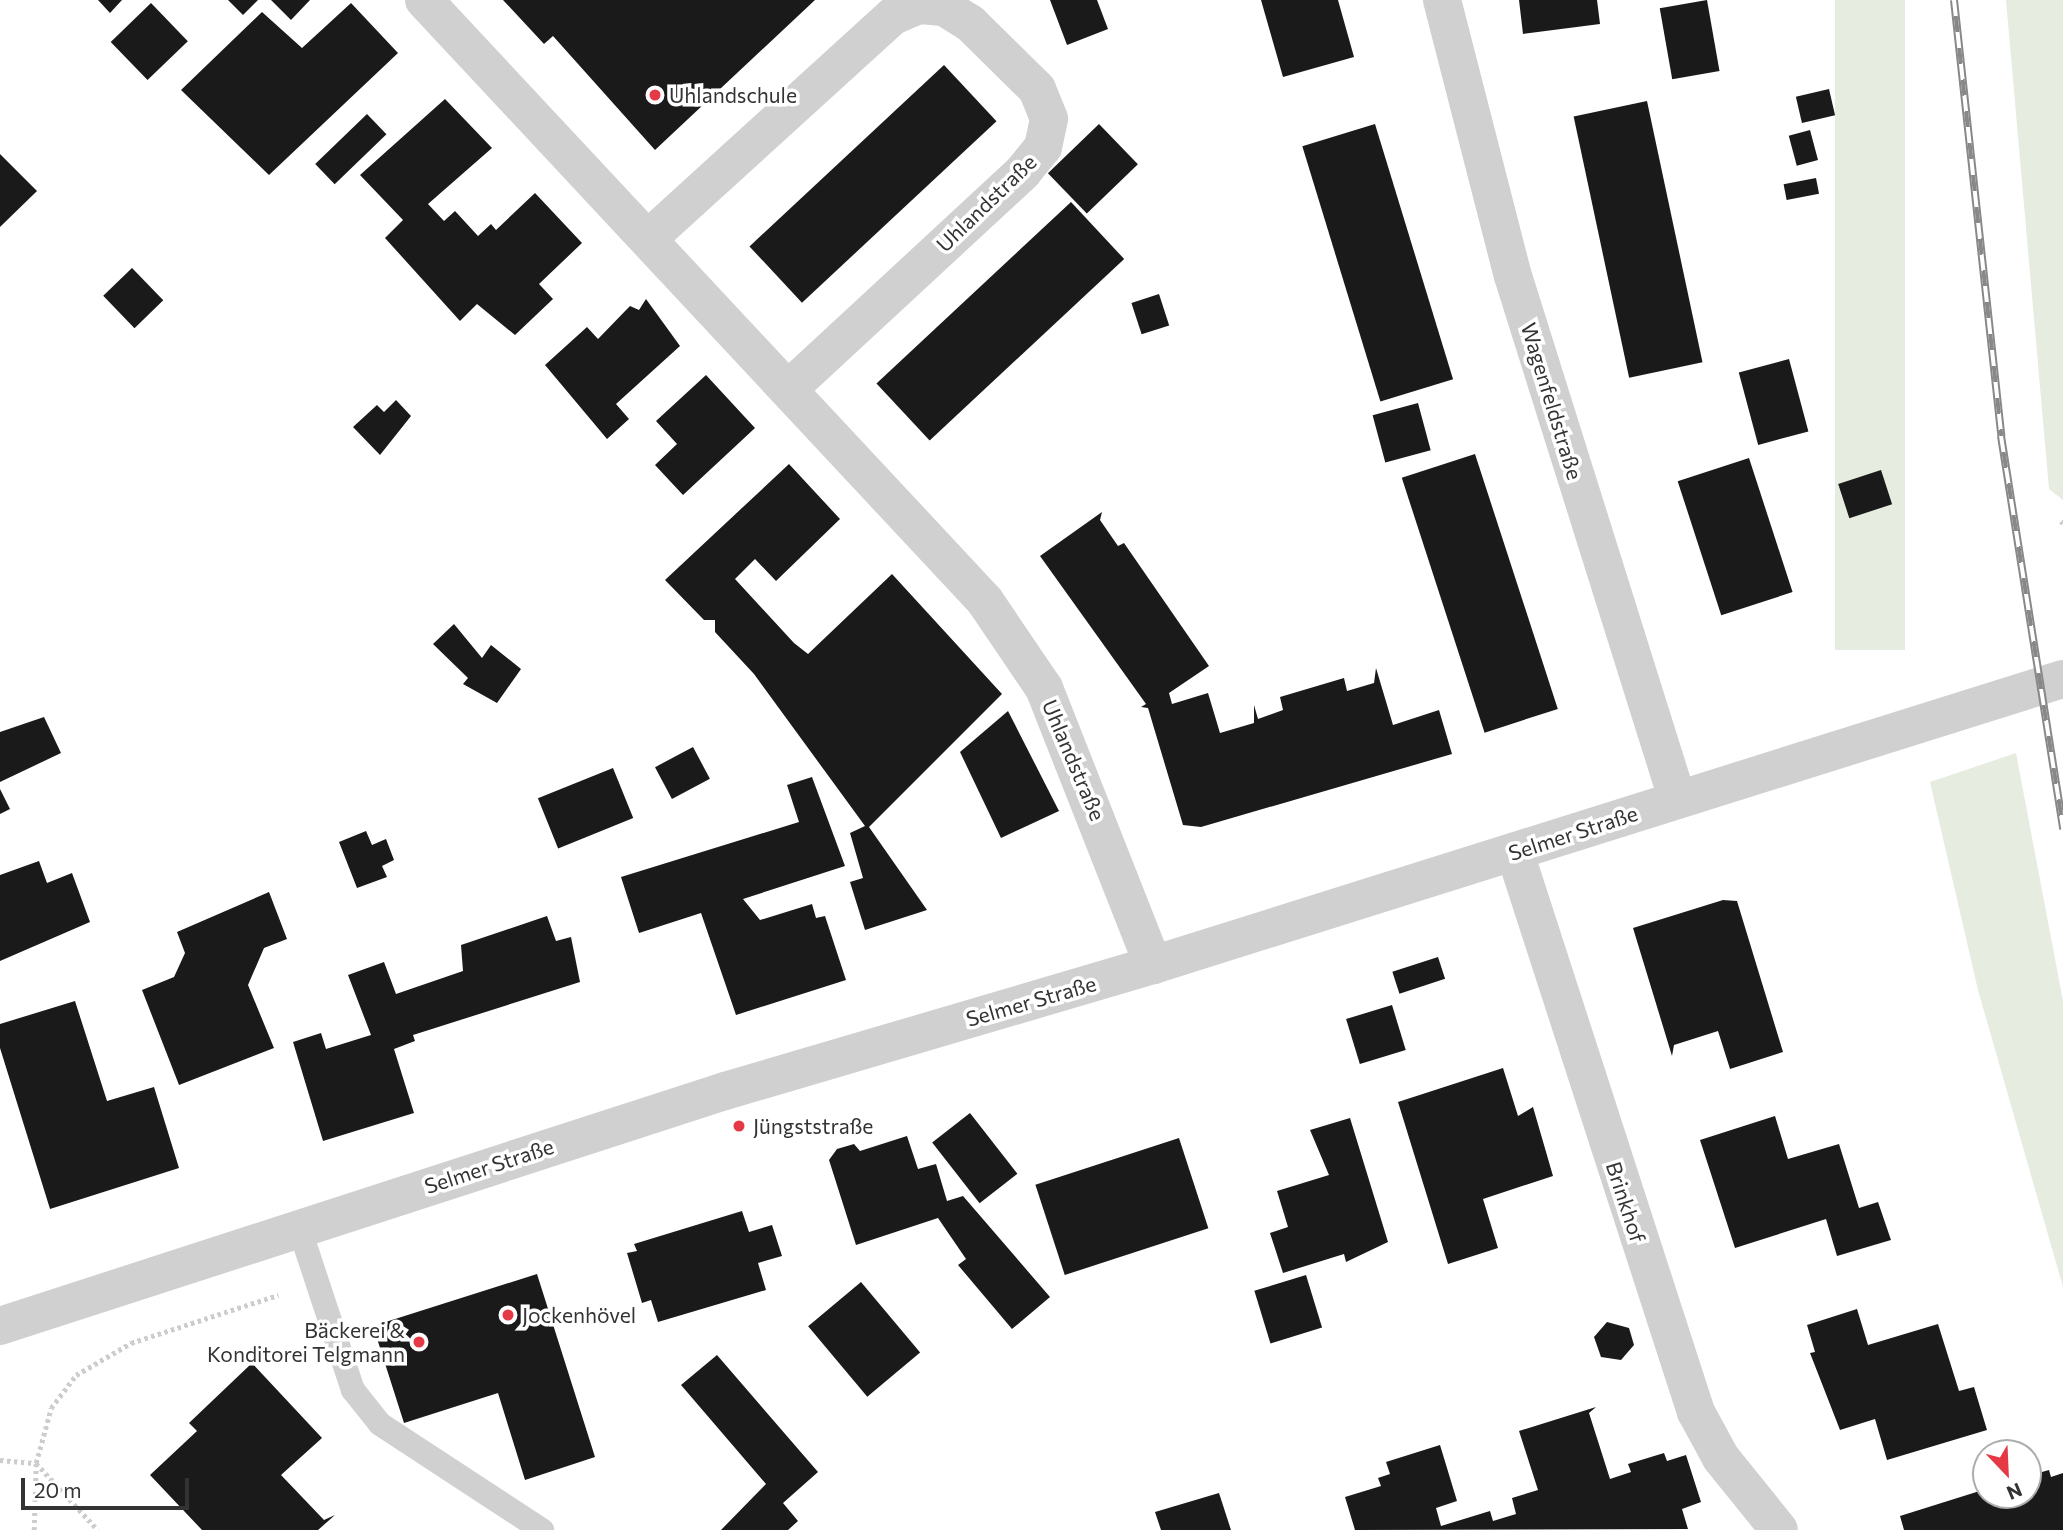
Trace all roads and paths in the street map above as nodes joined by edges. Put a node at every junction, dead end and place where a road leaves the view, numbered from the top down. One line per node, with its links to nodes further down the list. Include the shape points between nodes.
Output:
1 (424, 0): 3 (street, Uhlandstraße)
2 (1441, 0): 6 (street, Wagenfeldstraße, via 1513,276)
3 (650, 237): 4 (street, Uhlandstraße); 4 (street, Uhlandstraße, via 893,16 919,5 944,6 970,23 1037,89 1049,120 1043,146 1023,172)
4 (790, 388): 8 (street, Uhlandstraße, via 985,601 1044,688)
5 (2063, 679): 6 (street, Selmer Straße)
6 (1676, 799): 7 (street, Selmer Straße)
7 (1516, 853): 8 (street, Selmer Straße); 17 (street, Brinkhof, via 1696,1412 1721,1458)
8 (1153, 965): 9 (street, Selmer Straße, via 725,1091)
9 (299, 1227): 10 (lane); 11 (street, Selmer Straße)
10 (316, 1281): 13 (path, via 131,1343 76,1375 51,1408); 16 (lane, via 353,1390 380,1424)
11 (0, 1326)
12 (0, 1460): 13 (path)
13 (36, 1464): 14 (path); 15 (path)
14 (34, 1530)
15 (98, 1530)
16 (542, 1530)
17 (1779, 1530)

